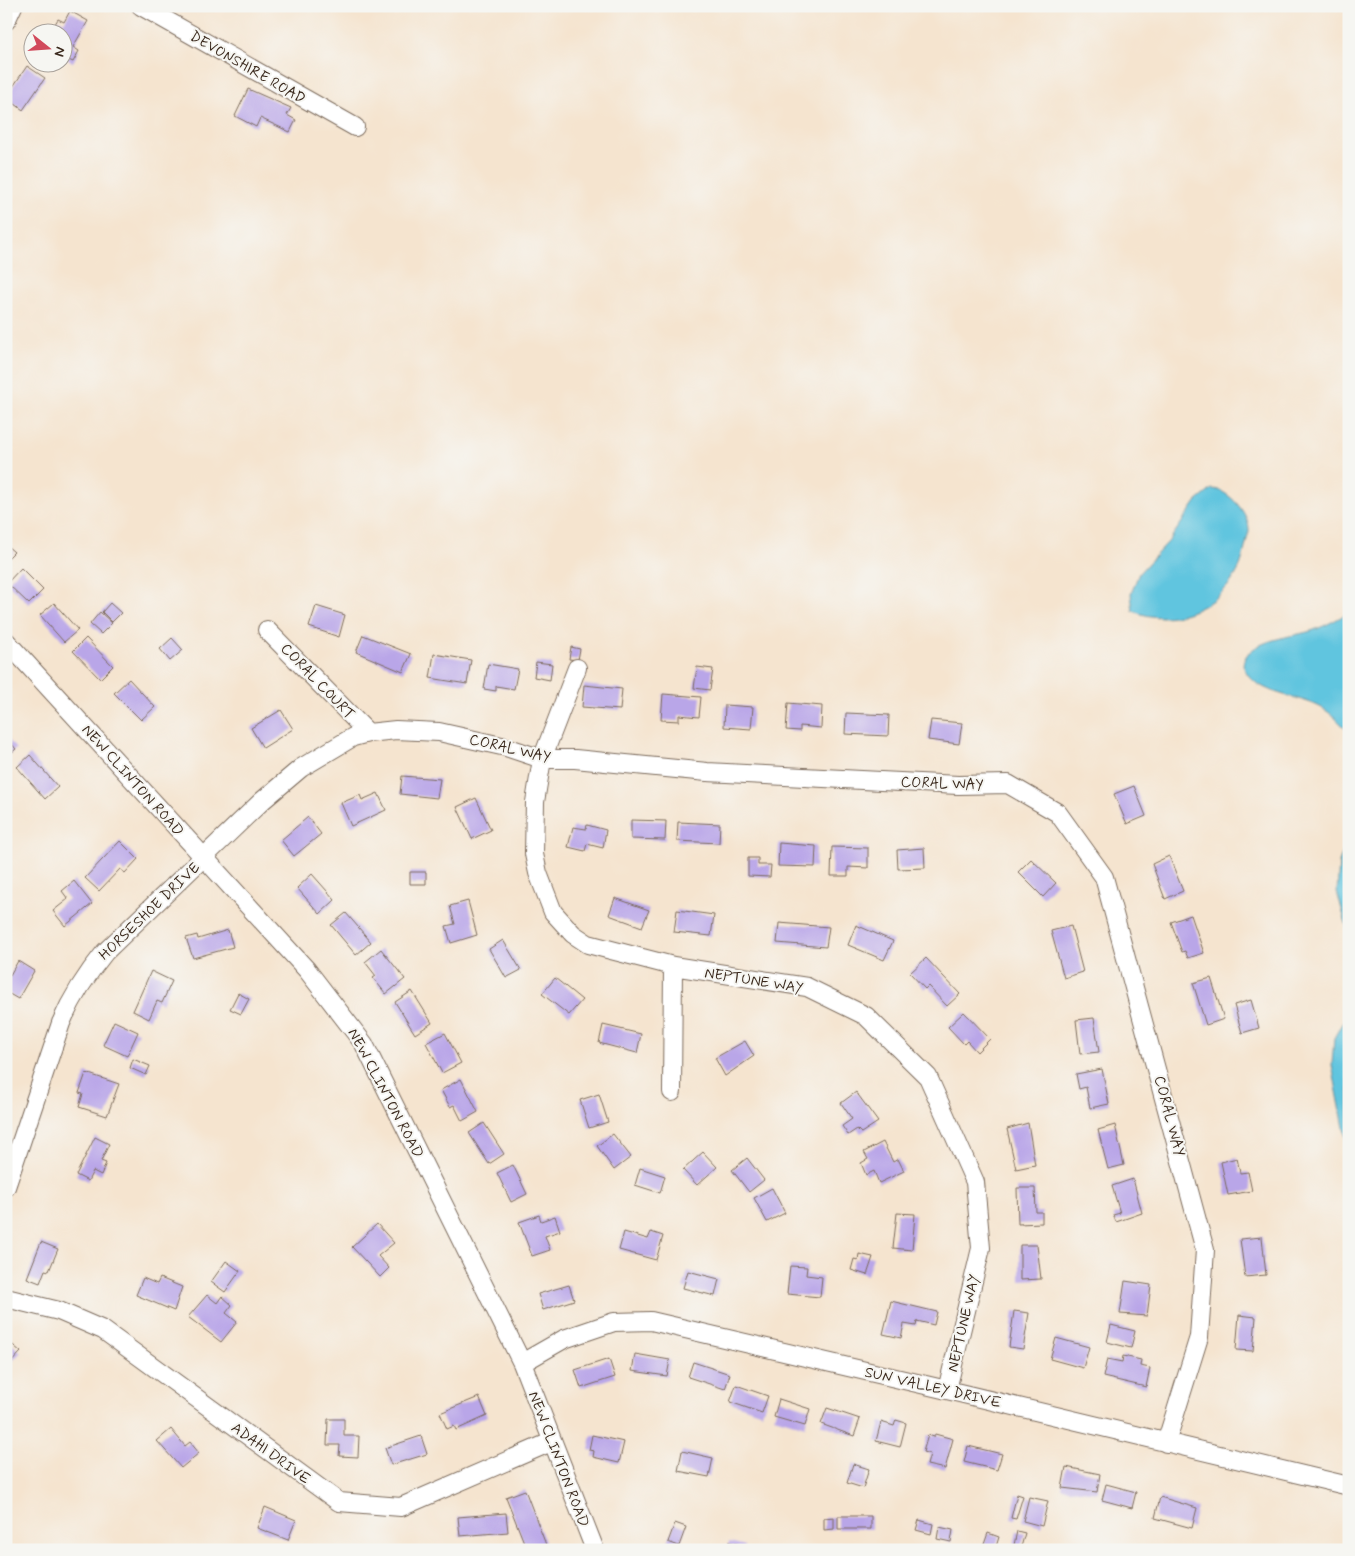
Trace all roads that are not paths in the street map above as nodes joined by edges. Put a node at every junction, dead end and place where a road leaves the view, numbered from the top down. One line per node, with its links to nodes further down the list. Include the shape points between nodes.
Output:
1 (13, 6): 3 (street)
2 (141, 6): 4 (street, DEVONSHIRE ROAD)
3 (6, 21)
4 (355, 127)
5 (267, 630): 8 (street, CORAL COURT)
6 (6, 641): 10 (street, NEW CLINTON ROAD)
7 (577, 668): 9 (street, NEPTUNE WAY)
8 (368, 733): 9 (street, CORAL WAY, via 396,730 439,732); 10 (street, CORAL WAY, via 353,737 301,768)
9 (542, 758): 11 (street, NEPTUNE WAY, via 535,802 534,854 553,912 573,934 588,944); 18 (street, CORAL WAY, via 707,772 958,785 1008,784 1058,813 1104,877 1205,1250 1199,1337)
10 (204, 857): 13 (street, HORSESHOE DRIVE, via 105,952 70,1002); 15 (street, NEW CLINTON ROAD, via 307,970 364,1044)
11 (672, 966): 12 (street); 16 (street, NEPTUNE WAY, via 807,987 866,1016 928,1076 975,1182 981,1248)
12 (672, 1092)
13 (6, 1187)
14 (6, 1298): 17 (street, ADAHI DRIVE, via 59,1311 104,1330 339,1502 401,1507)
15 (522, 1363): 16 (street, SUN VALLEY DRIVE, via 564,1339 614,1322 651,1322); 17 (street, NEW CLINTON ROAD)
16 (948, 1390): 18 (street, SUN VALLEY DRIVE)
17 (551, 1442): 20 (street, NEW CLINTON ROAD)
18 (1166, 1443): 19 (street, SUN VALLEY DRIVE)
19 (1349, 1486)
20 (595, 1550)

